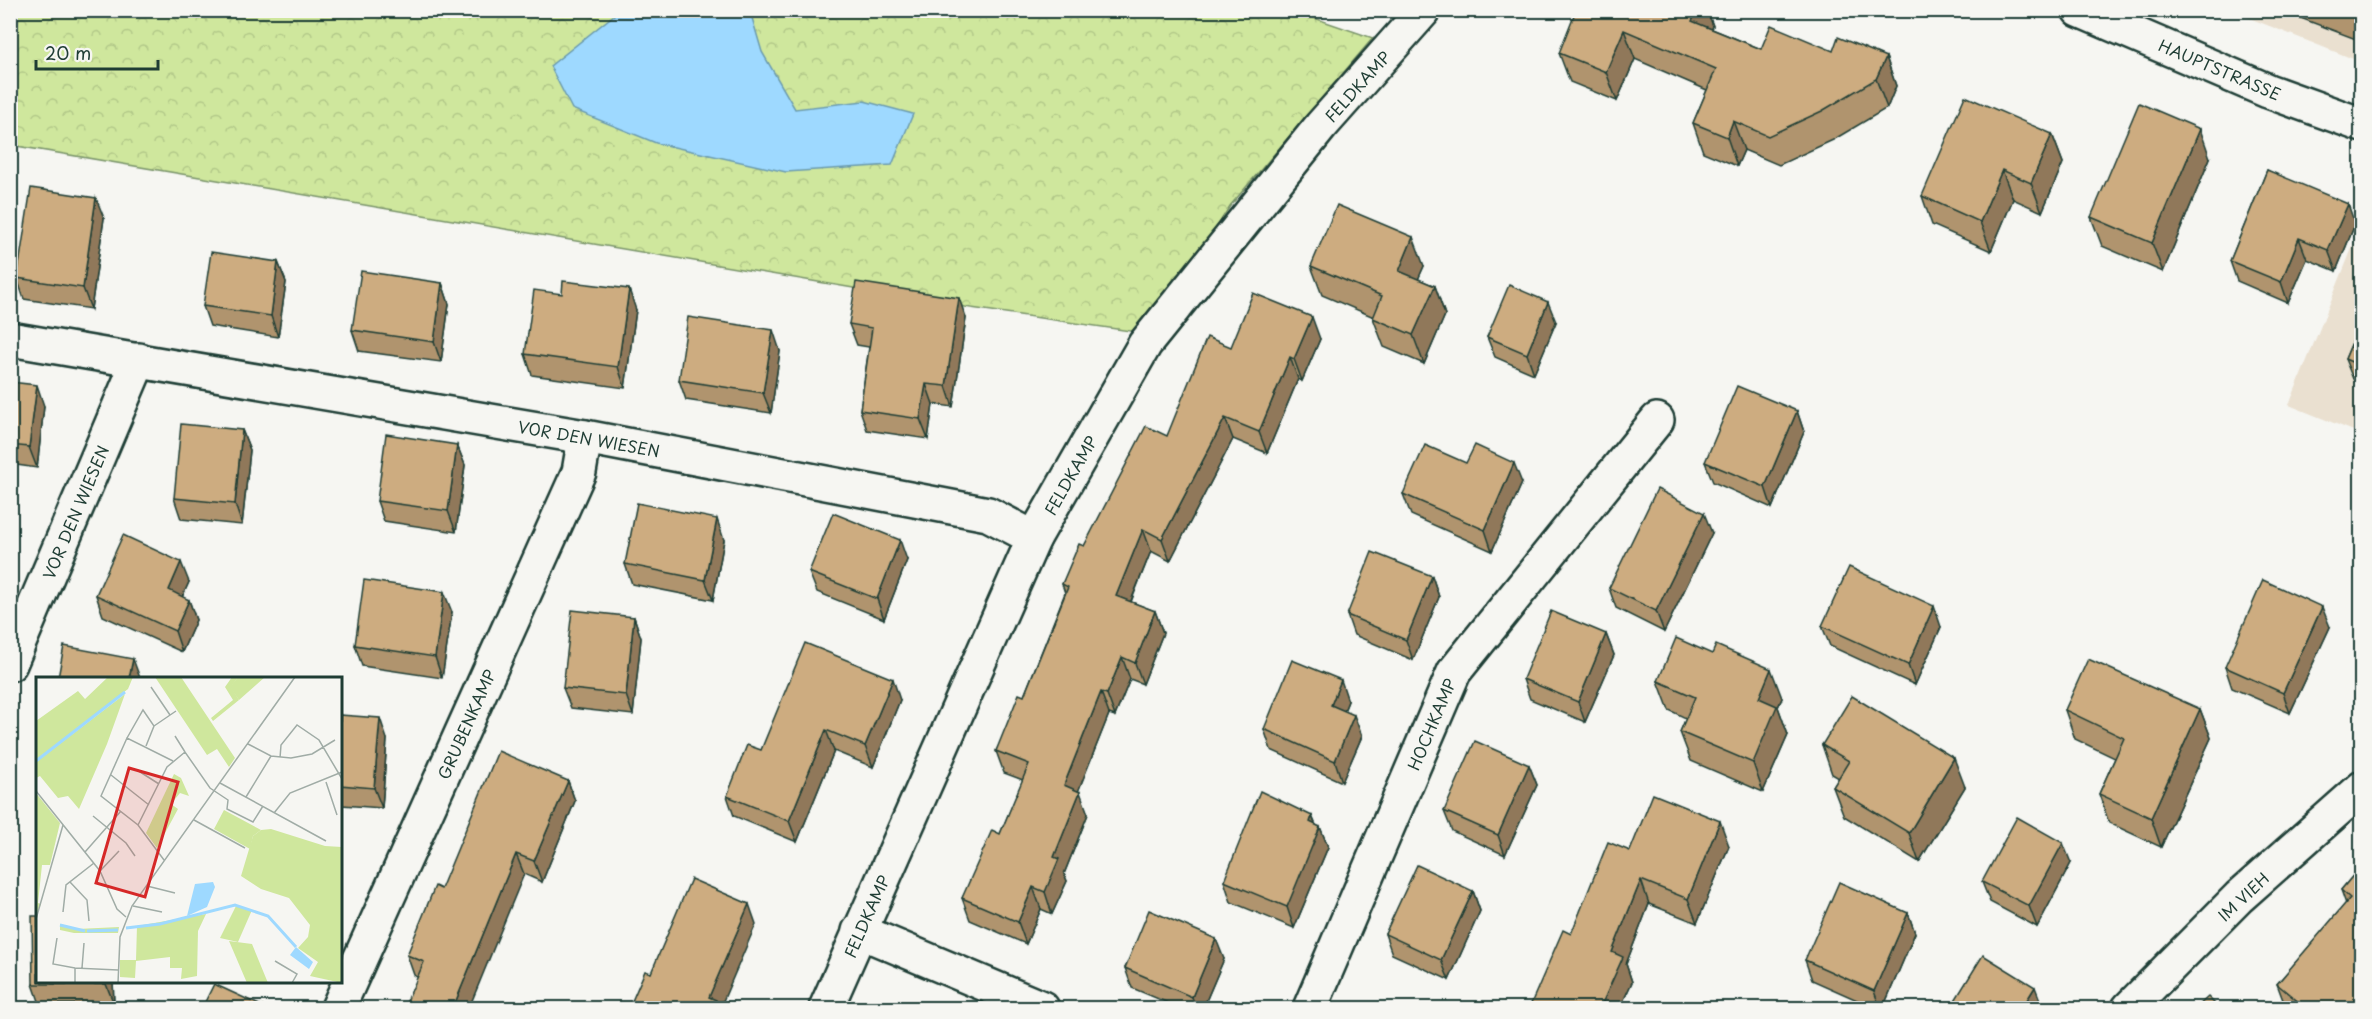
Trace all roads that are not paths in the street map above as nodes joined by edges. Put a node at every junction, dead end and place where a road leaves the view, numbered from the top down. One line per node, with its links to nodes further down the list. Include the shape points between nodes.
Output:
1 (1424, 10): 8 (street, FELDKAMP, via 1321,126 1145,344)
2 (2079, 10): 3 (street, HAUPTSTRASSE, via 2268,91)
3 (2361, 125)
4 (10, 339): 5 (street, VOR DEN WIESEN)
5 (138, 360): 7 (street, VOR DEN WIESEN); 9 (street, VOR DEN WIESEN)
6 (1658, 420): 15 (street, HOCHKAMP, via 1454,672)
7 (585, 437): 8 (street, VOR DEN WIESEN, via 988,514); 12 (street, GRUBENKAMP, via 579,472)
8 (1034, 538): 11 (street, FELDKAMP)
9 (10, 664)
10 (2361, 788): 16 (street, IM VIEH, via 2239,897)
11 (859, 931): 13 (street, FELDKAMP); 14 (street)
12 (338, 1008)
13 (826, 1008)
14 (1042, 1008)
15 (1310, 1008)
16 (2129, 1008)

